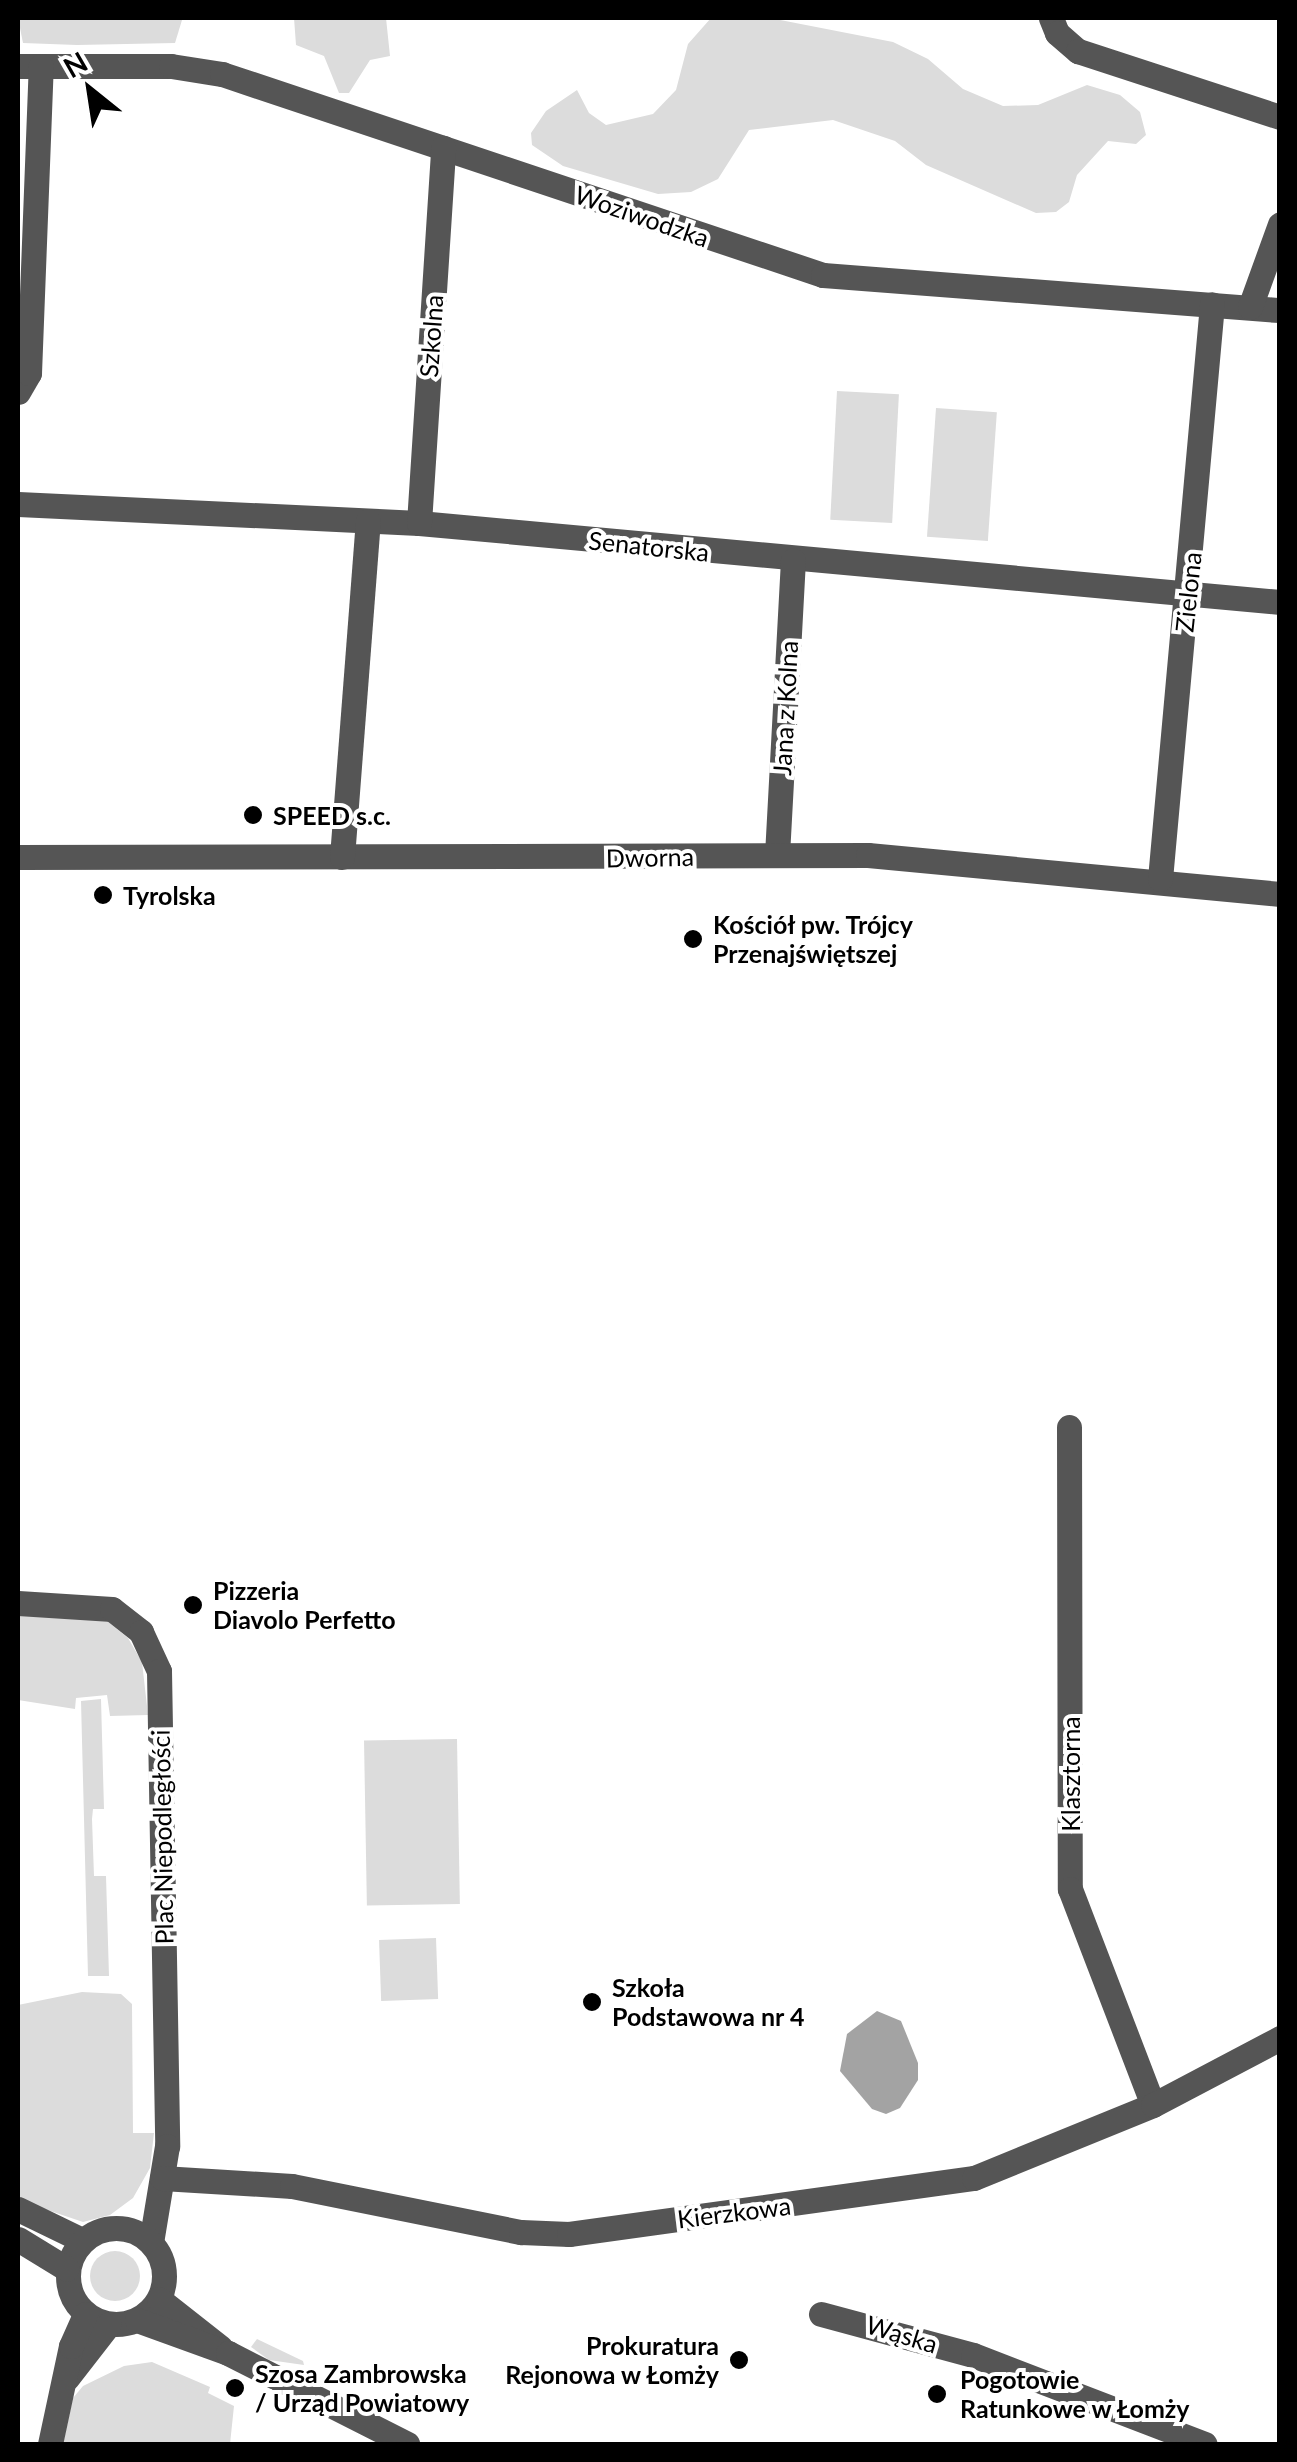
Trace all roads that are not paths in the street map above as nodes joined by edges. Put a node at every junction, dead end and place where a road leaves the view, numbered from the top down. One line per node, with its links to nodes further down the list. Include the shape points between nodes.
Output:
1 (1051, 18): 3 (street, via 1078,51)
2 (30, 66): 4 (street, Woziwodzka, via 197,68); 9 (street, via 29,373)
3 (1280, 117)
4 (443, 148): 6 (street, Woziwodzka, via 823,276); 12 (street, Szkolna)
5 (1280, 224): 7 (street)
6 (1212, 304): 7 (street, Woziwodzka); 14 (street, Zielona)
7 (1250, 308): 8 (street, Woziwodzka)
8 (1280, 310)
9 (18, 392)
10 (18, 504): 11 (street, Senatorska)
11 (368, 521): 12 (street, Senatorska); 18 (street)
12 (419, 524): 13 (street, Senatorska)
13 (792, 560): 14 (street, Senatorska); 16 (street, Jana z Kolna)
14 (1187, 596): 15 (street, Senatorska); 19 (street, Zielona)
15 (1280, 602)
16 (777, 855): 18 (street, Dworna); 19 (street, Dworna, via 953,860)
17 (18, 856): 18 (street, Dworna)
18 (342, 857)
19 (1160, 879): 20 (street, Dworna)
20 (1280, 894)
21 (1069, 1427): 24 (street, Klasztorna, via 1070,1889)
22 (18, 1603): 25 (street, Plac Niepodległości, via 112,1609 141,1632 159,1671)
23 (1280, 2038): 24 (street, Kierzkowa)
24 (1153, 2105): 25 (street, Kierzkowa, via 1036,2156 944,2185 569,2234 521,2232 292,2186)
25 (162, 2178): 27 (street); 30 (street, Plac Niepodległości)
26 (18, 2209): 29 (street)
27 (124, 2228): 29 (street); 30 (street)
28 (18, 2238): 31 (street)
29 (82, 2240): 31 (street)
30 (151, 2242): 32 (street, via 164,2270)
31 (67, 2269): 33 (street, via 68,2286)
32 (158, 2299): 35 (street); 37 (street)
33 (85, 2314): 36 (street); 38 (street)
34 (821, 2314): 41 (street, Wąska, via 973,2356)
35 (137, 2320): 36 (street); 37 (street)
36 (109, 2324): 38 (street)
37 (228, 2353): 40 (street)
38 (67, 2378): 39 (street)
39 (50, 2444)
40 (407, 2444)
41 (1205, 2444)

